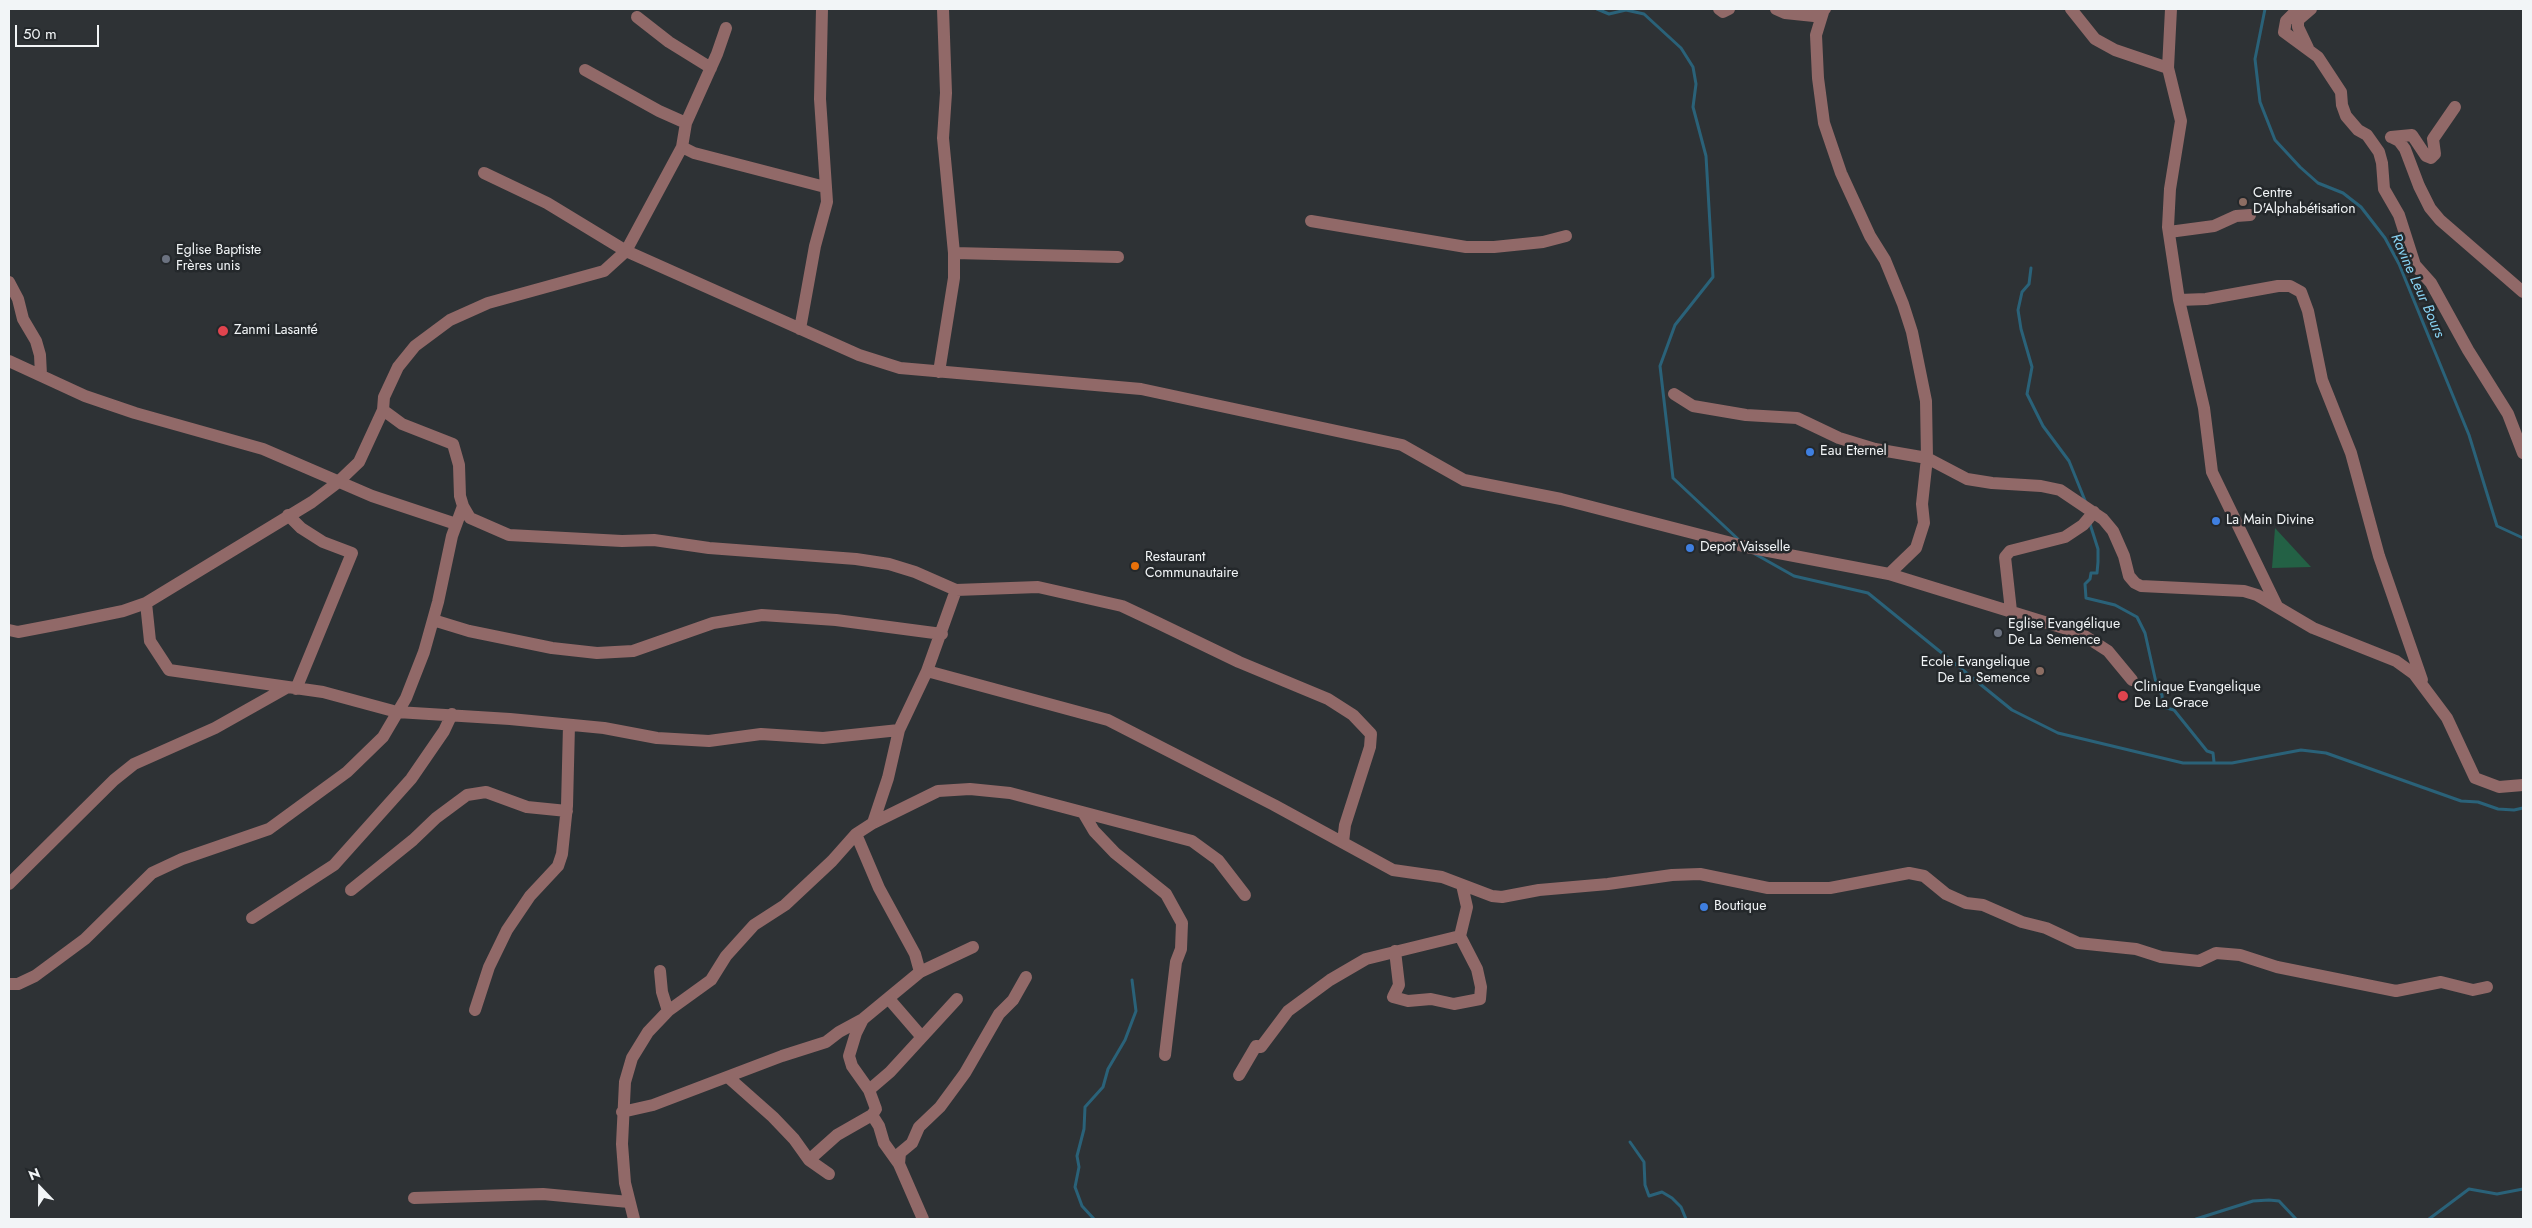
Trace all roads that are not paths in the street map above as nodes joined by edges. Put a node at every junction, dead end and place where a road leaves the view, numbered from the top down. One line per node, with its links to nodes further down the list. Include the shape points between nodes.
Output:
1 (822, 9): 20 (street, via 820,99)
2 (943, 9): 26 (street, via 946,93 943,138)
3 (1719, 9): 4 (street, via 1723,12)
4 (1729, 9)
5 (1776, 9): 6 (street, via 1785,14 1814,16)
6 (1824, 9): 38 (street, via 1816,35 1824,123 1840,173 1885,260 1912,332 1926,401)
7 (2071, 9): 14 (street, via 2095,38 2115,50)
8 (2171, 9): 14 (street)
9 (2311, 9): 10 (street)
10 (2298, 13): 37 (street, via 2300,34 2336,83 2346,116 2358,130 2368,135 2379,152 2384,190 2399,215 2415,265 2431,282 2508,414)
11 (637, 17): 13 (street, via 668,42)
12 (726, 28): 13 (street)
13 (711, 68): 17 (street)
14 (2168, 68): 23 (street, via 2181,121 2170,188)
15 (585, 70): 17 (street)
16 (2455, 107): 29 (street, via 2434,139 2435,154 2431,158 2426,156 2412,134 2391,137 2405,149 2430,208 2440,220)
17 (686, 123): 18 (street)
18 (682, 146): 20 (street, via 694,153); 25 (street)
19 (484, 173): 25 (street, via 558,209)
20 (825, 187): 31 (street, via 826,202)
21 (2250, 215): 23 (street, via 2236,216 2214,226)
22 (1311, 221): 24 (street, via 1466,247 1494,248)
23 (2168, 232): 30 (street)
24 (1566, 236)
25 (626, 251): 31 (street); 36 (street, via 604,271 488,303 450,320 415,346 398,367 384,397)
26 (954, 253): 27 (street); 33 (street, via 954,278)
27 (1118, 257)
28 (9, 282): 34 (street, via 23,319 36,341)
29 (2523, 292)
30 (2178, 300): 47 (street, via 2204,408 2212,472); 55 (street, via 2206,299 2278,286 2290,286 2301,292 2322,380 2351,453 2379,556)
31 (800, 329): 33 (street, via 859,355 900,368)
32 (9, 361): 34 (street)
33 (939, 372): 44 (street, via 1151,391 1402,445 1464,480 1561,499 1746,547)
34 (41, 375): 39 (street, via 86,396 135,413 263,449)
35 (1674, 394): 38 (street, via 1693,406 1746,415 1797,418 1839,438 1875,449)
36 (383, 410): 39 (street, via 359,462); 40 (street, via 402,424 453,444 459,465)
37 (2523, 452)
38 (1927, 458): 42 (street, via 1967,479 2060,490); 44 (street, via 1920,542)
39 (337, 482): 41 (street, via 312,502); 43 (street)
40 (463, 506): 43 (street); 45 (street, via 470,518 509,535 654,540 709,548 856,559 898,566)
41 (288, 515): 46 (street); 54 (street, via 316,537 352,553)
42 (2089, 518): 47 (street, via 2103,519 2113,530 2129,576 2141,586 2244,591); 48 (street, via 2058,540 2016,549 2005,557)
43 (456, 524): 49 (street)
44 (1889, 574): 48 (street)
45 (956, 590): 51 (street); 65 (street, via 1038,587 1122,606 1239,662 1328,699 1353,715 1371,734 1370,747)
46 (146, 603): 50 (street, via 65,624 18,632); 54 (street, via 150,641 169,670)
47 (2277, 606): 55 (street, via 2313,628 2396,661 2414,674)
48 (2011, 611): 53 (street, via 2080,633 2108,651)
49 (433, 620): 51 (street, via 542,646 597,652 633,651 713,623 762,615 845,621); 56 (street, via 406,698)
50 (9, 630)
51 (942, 634): 52 (street)
52 (927, 671): 59 (street); 65 (street, via 1108,720)
53 (2132, 680)
54 (291, 688): 56 (street, via 323,692); 66 (street, via 215,728 134,764)
55 (2425, 689): 60 (street, via 2447,718 2475,778 2499,787)
56 (397, 712): 57 (street); 77 (street, via 382,737 347,772 308,802 269,829 152,873 85,939 35,976 18,984)
57 (452, 714): 58 (street); 70 (street, via 411,780 334,865)
58 (569, 726): 59 (street, via 604,728 657,738 709,741 761,734 824,738); 61 (street)
59 (899, 730): 63 (street)
60 (2523, 785)
61 (567, 811): 68 (street, via 527,807 486,792 467,795); 81 (street, via 558,866 530,896 507,930 489,967)
62 (1084, 814): 63 (street, via 1055,803 1010,794 958,789 938,791); 69 (street, via 1135,824 1192,841 1218,860); 85 (street, via 1094,831 1115,853 1166,894 1182,923)
63 (873, 822): 64 (street)
64 (856, 834): 75 (street, via 915,954); 82 (street, via 785,905 754,925 726,956 711,980)
65 (1343, 842): 67 (street, via 1393,870 1442,877)
66 (9, 884)
67 (1462, 885): 71 (street, via 1466,907); 78 (street, via 1502,897 1672,875 1700,874 1768,888 1830,888 1909,873 1924,876 1946,894 1966,903 1983,905 2078,943 2136,949 2161,958 2199,961 2216,953 2240,955 2278,967 2396,991 2441,982 2473,990)
68 (351, 890)
69 (1245, 895)
70 (252, 918)
71 (1460, 936): 73 (street); 73 (street, via 1477,969 1480,1000 1454,1004 1393,997 1399,985)
72 (973, 947): 75 (street)
73 (1395, 952): 86 (street, via 1366,959 1312,992 1288,1011 1261,1047 1256,1046)
74 (660, 971): 82 (street)
75 (920, 972): 79 (street)
76 (1026, 977): 92 (street, via 1013,1000 999,1014 966,1073 900,1154)
77 (9, 984)
78 (2487, 987)
79 (889, 999): 83 (street); 84 (street)
80 (957, 999): 84 (street)
81 (475, 1010)
82 (668, 1011): 89 (street, via 648,1032 632,1058 625,1082)
83 (863, 1019): 87 (street, via 826,1042); 88 (street, via 849,1056 862,1082)
84 (921, 1036): 88 (street)
85 (1165, 1055)
86 (1239, 1075)
87 (729, 1078): 89 (street, via 653,1105); 91 (street, via 773,1117)
88 (870, 1090): 90 (street, via 876,1109)
89 (622, 1112): 95 (street)
90 (872, 1115): 91 (street, via 837,1135); 92 (street, via 884,1143)
91 (809, 1160): 93 (street)
92 (899, 1164): 97 (street)
93 (829, 1174)
94 (414, 1198): 95 (street, via 543,1194)
95 (629, 1202): 96 (street)
96 (634, 1219)
97 (923, 1219)

